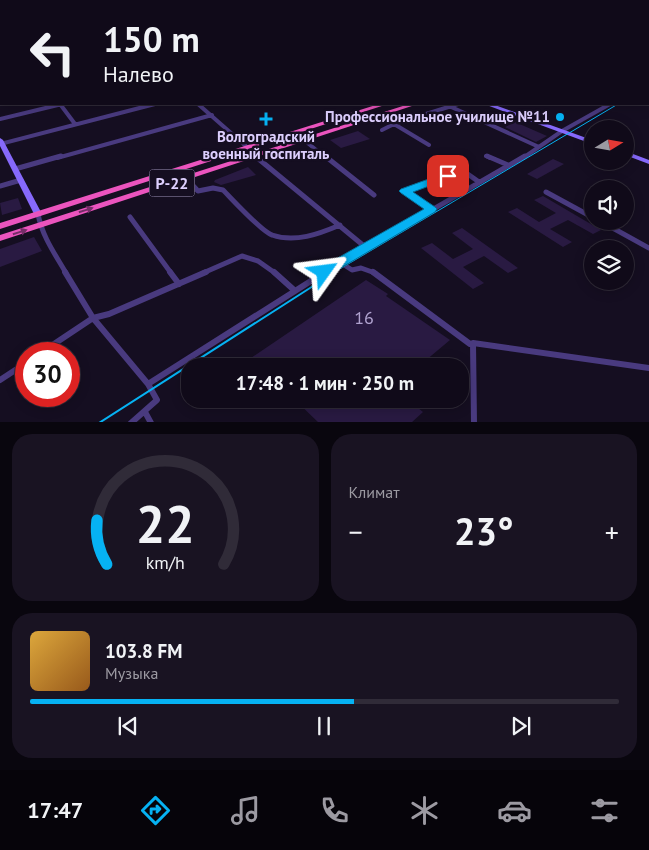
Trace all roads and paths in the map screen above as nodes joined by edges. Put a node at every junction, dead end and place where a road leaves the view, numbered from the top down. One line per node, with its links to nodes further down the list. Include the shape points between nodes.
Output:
1 (149, 0): 2 (street)
2 (158, 0)
3 (57, 105): 15 (street)
4 (62, 105): 16 (street)
5 (151, 105): 16 (street)
6 (199, 105): 14 (street)
7 (382, 105): 25 (highway, Р-22)
8 (412, 105): 13 (highway, Р-22)
9 (454, 105): 12 (street)
10 (490, 105): 19 (main road)
11 (608, 105): 19 (street)
12 (450, 106): 17 (street); 24 (street)
13 (383, 114): 17 (street); 21 (highway, Р-22)
14 (212, 115): 25 (street); 32 (street)
15 (0, 118)
16 (75, 124): 22 (street)
17 (394, 124): 18 (street); 23 (street)
18 (382, 130)
19 (562, 130): 20 (main road); 24 (street)
20 (584, 139)
21 (304, 140): 27 (highway, Р-22); 38 (street)
22 (1, 142): 26 (main road)
23 (429, 145)
24 (539, 147): 31 (street)
25 (248, 148): 41 (highway, Р-22)
26 (4, 155): 32 (main road)
27 (255, 156): 33 (highway, Р-22); 44 (street)
28 (486, 156): 31 (street)
29 (634, 156): 30 (main road)
30 (649, 162)
31 (508, 166): 35 (street)
32 (16, 169): 34 (main road)
33 (186, 178): 43 (highway, Р-22, one-way to 33); 44 (street, via 198,191 223,190 270,234 290,238 322,233)
34 (21, 180): 36 (street); 41 (main road)
35 (479, 182): 39 (street); 39 (street, via 462,170 405,191)
36 (0, 186)
37 (546, 192): 40 (street)
38 (374, 195)
39 (431, 209): 49 (street)
40 (584, 213)
41 (38, 214): 43 (street); 45 (highway, Р-22)
42 (130, 217): 50 (street)
43 (40, 225): 47 (highway, Р-22, one-way to 43); 52 (street)
44 (340, 225): 49 (street, via 364,246)
45 (0, 226)
46 (616, 230): 48 (street)
47 (0, 238)
48 (649, 248)
49 (340, 262): 51 (street); 54 (street, via 352,270 372,270 470,344)
50 (179, 284): 51 (street, via 242,256 266,264); 52 (street)
51 (294, 290): 58 (street)
52 (93, 318): 53 (street); 58 (street)
53 (58, 342)
54 (473, 343): 55 (street); 62 (street)
55 (649, 368)
56 (15, 370): 57 (street)
57 (0, 380)
58 (148, 384): 59 (street, via 157,400)
59 (145, 412): 60 (street); 61 (street)
60 (132, 422)
61 (152, 422)
62 (474, 422)

